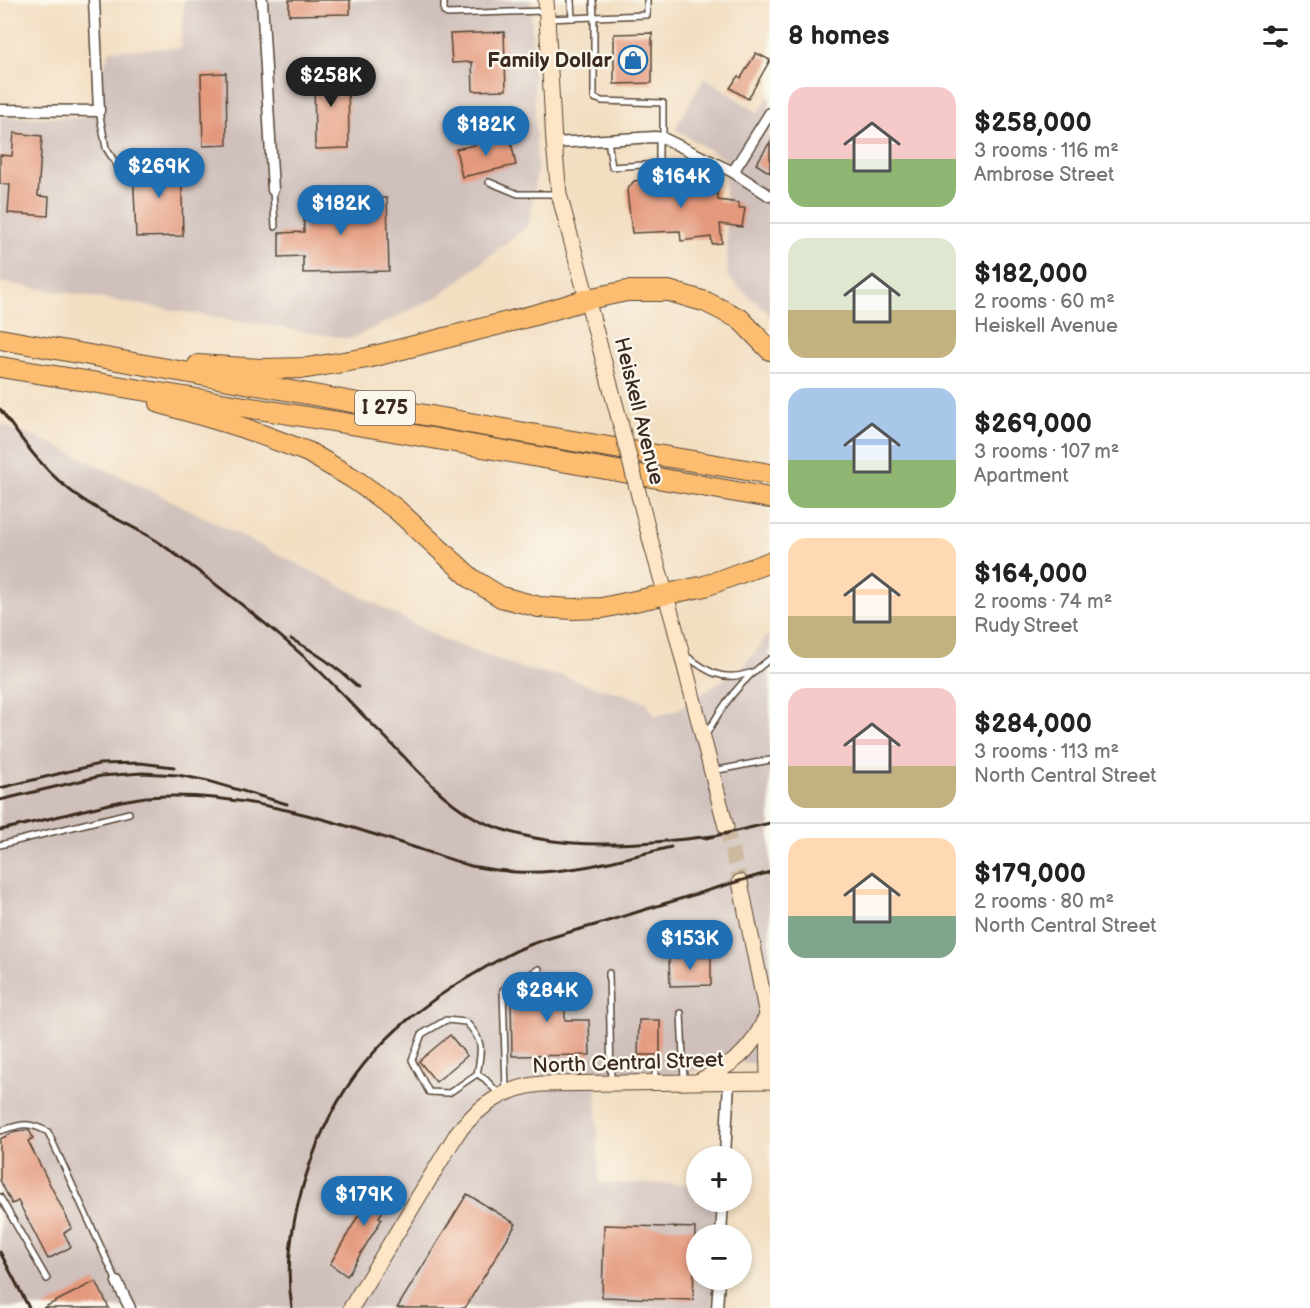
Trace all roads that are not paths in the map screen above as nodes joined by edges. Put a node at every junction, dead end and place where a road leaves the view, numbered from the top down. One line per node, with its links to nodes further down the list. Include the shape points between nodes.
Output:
1 (94, 0): 12 (street)
2 (262, 0): 20 (street)
3 (444, 0): 8 (lane, via 447,14)
4 (571, 0): 5 (lane); 10 (lane)
5 (577, 0)
6 (593, 0): 9 (lane)
7 (647, 0): 9 (lane, via 647,15)
8 (546, 10): 10 (lane); 16 (street, Heiskell Avenue)
9 (594, 17): 10 (lane); 14 (lane, via 594,98 663,103)
10 (572, 18)
11 (0, 110): 12 (street)
12 (99, 111): 18 (lane, via 106,148)
13 (770, 113): 17 (street)
14 (661, 137): 15 (street); 15 (lane, via 659,164 612,167); 17 (street)
15 (608, 140): 16 (street)
16 (554, 143): 21 (street, Heiskell Avenue)
17 (733, 172): 22 (street)
18 (124, 178)
19 (489, 182): 21 (lane, via 518,194)
20 (273, 190): 23 (lane)
21 (560, 194): 24 (street, Heiskell Avenue)
22 (770, 196)
23 (275, 227)
24 (588, 299): 26 (highway, via 627,291 669,291 706,302 740,319); 27 (highway, via 367,358 307,368); 33 (street, Heiskell Avenue, bridge)
25 (0, 339): 27 (highway, I 275)
26 (770, 350)
27 (120, 362): 30 (highway, I 275)
28 (0, 367): 29 (highway, I 275)
29 (77, 378): 31 (highway, I 275); 33 (highway, via 238,426 308,452 354,478 396,509 472,579 501,597 538,607 573,609 602,608)
30 (770, 474)
31 (770, 498)
32 (770, 562): 33 (highway, via 705,586)
33 (666, 595): 34 (street, Heiskell Avenue)
34 (681, 652): 36 (lane, via 719,676 733,679); 37 (street, Heiskell Avenue)
35 (770, 659): 36 (lane)
36 (752, 673): 37 (lane, via 730,695)
37 (704, 739): 39 (street, Heiskell Avenue)
38 (770, 760): 39 (lane)
39 (712, 771): 41 (street, Heiskell Avenue)
40 (129, 813): 42 (lane)
41 (726, 827)
42 (0, 845)
43 (740, 882): 47 (street)
44 (539, 969): 55 (lane, via 503,990)
45 (609, 973): 48 (lane)
46 (681, 1013): 53 (lane)
47 (767, 1013): 51 (street); 53 (street, via 756,1038 741,1057)
48 (610, 1064): 52 (lane, via 655,1063); 54 (lane)
49 (477, 1074): 49 (lane, via 449,1093 429,1092 412,1060 422,1034 446,1020 466,1022 478,1034 482,1053); 55 (lane)
50 (729, 1081): 51 (street, North Central Street); 53 (street, North Central Street); 57 (street)
51 (769, 1081)
52 (655, 1082): 53 (street, North Central Street); 54 (street, North Central Street)
53 (691, 1082)
54 (611, 1083): 55 (street, North Central Street, via 530,1085)
55 (503, 1094): 63 (street, North Central Street, via 478,1110 453,1140)
56 (0, 1131): 60 (lane, via 35,1124 48,1132)
57 (726, 1146)
58 (0, 1197): 59 (lane)
59 (47, 1279)
60 (117, 1282): 62 (street)
61 (718, 1290): 64 (street)
62 (130, 1308)
63 (351, 1308)
64 (717, 1308)

